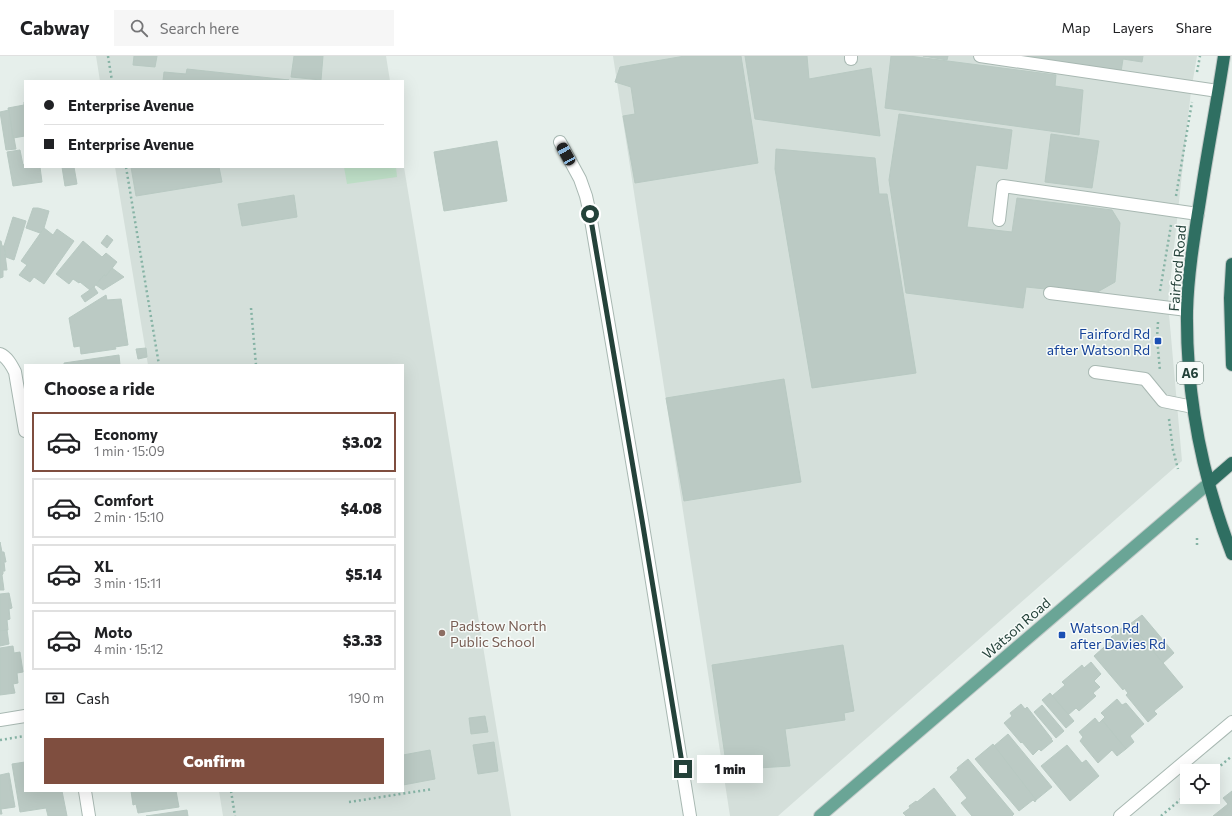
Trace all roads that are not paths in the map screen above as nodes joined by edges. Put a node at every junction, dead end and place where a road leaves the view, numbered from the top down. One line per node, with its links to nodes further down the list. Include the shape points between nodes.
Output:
1 (980, 56): 3 (street)
2 (1224, 56): 3 (highway, Fairford Road / A6)
3 (1218, 91): 5 (highway, Fairford Road / A6)
4 (560, 142): 24 (street, via 580,179 590,214)
5 (1198, 214): 6 (street, via 1003,186); 9 (highway, Fairford Road / A6)
6 (999, 220)
7 (1232, 264): 10 (highway)
8 (1050, 293): 9 (street)
9 (1187, 310): 14 (highway, Fairford Road / A6)
10 (1232, 340): 12 (highway)
11 (0, 354): 15 (street, via 7,359 14,372)
12 (1232, 365)
13 (1095, 372): 14 (street, via 1145,379 1163,401)
14 (1193, 407): 17 (highway, Fairford Road / A6)
15 (24, 426)
16 (1232, 463): 17 (highway, Watson Road)
17 (1208, 483): 18 (highway, A6); 25 (main road, Watson Road)
18 (1232, 554)
19 (24, 716): 20 (street)
20 (0, 720)
21 (1232, 722): 26 (street)
22 (84, 792): 23 (street)
23 (89, 816)
24 (690, 816)
25 (820, 816)
26 (1120, 816)

